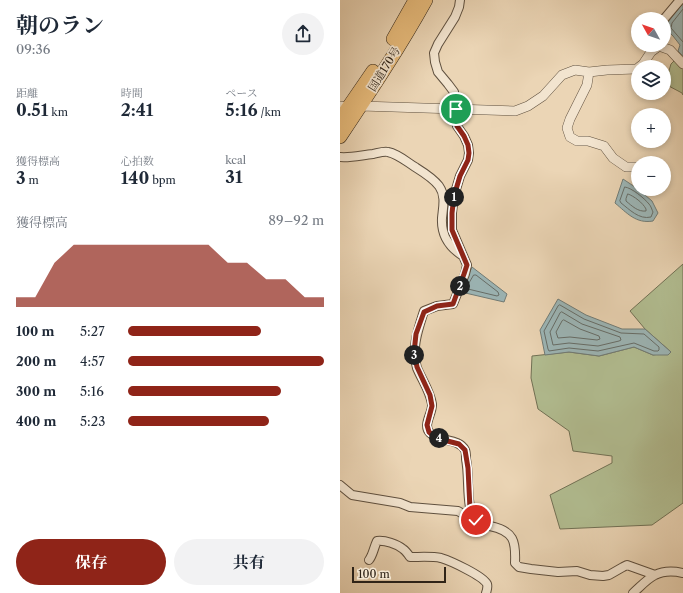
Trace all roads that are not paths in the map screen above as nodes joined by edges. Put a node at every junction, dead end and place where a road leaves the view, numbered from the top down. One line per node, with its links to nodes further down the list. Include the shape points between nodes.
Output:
1 (415, 0): 6 (highway, 国道170号)
2 (426, 0): 6 (highway, 国道170号)
3 (460, 0): 12 (street, via 455,16 434,53 438,72 454,92)
4 (680, 0): 5 (street)
5 (670, 12)
6 (411, 16): 11 (highway, 国道170号)
7 (671, 51): 8 (street)
8 (683, 64)
9 (631, 70): 10 (street)
10 (589, 72): 12 (street, via 574,70 562,75 543,96 515,111); 16 (street, via 587,85 567,128 570,137 577,141 588,141 604,146 612,158 626,167)
11 (349, 107): 12 (street); 13 (highway, 国道170号); 14 (highway, 国道170号)
12 (456, 109): 17 (street, via 457,126 468,145 469,153 454,196 452,213 452,230)
13 (340, 119)
14 (340, 137)
15 (340, 157): 17 (street, via 387,152 404,160 433,180 443,193 444,235 449,245)
16 (631, 167)
17 (464, 257): 19 (street, via 467,265 453,304 437,306 424,312 416,334 414,353 417,367 430,395 432,406 427,425 429,432 436,438 459,444 465,450 470,509)
18 (340, 485): 19 (street, via 352,495 400,502 410,507 458,511 468,517)
19 (473, 515): 22 (street, via 482,524 507,531 513,540 516,551 515,563 519,567 558,572 578,571 603,576 627,565)
20 (369, 560): 23 (street, via 377,541 388,542 403,549 410,557 442,558 462,567 487,584)
21 (683, 573): 22 (street, via 676,571)
22 (655, 575): 25 (street)
23 (486, 591): 24 (street)
24 (478, 593)
25 (633, 593)

